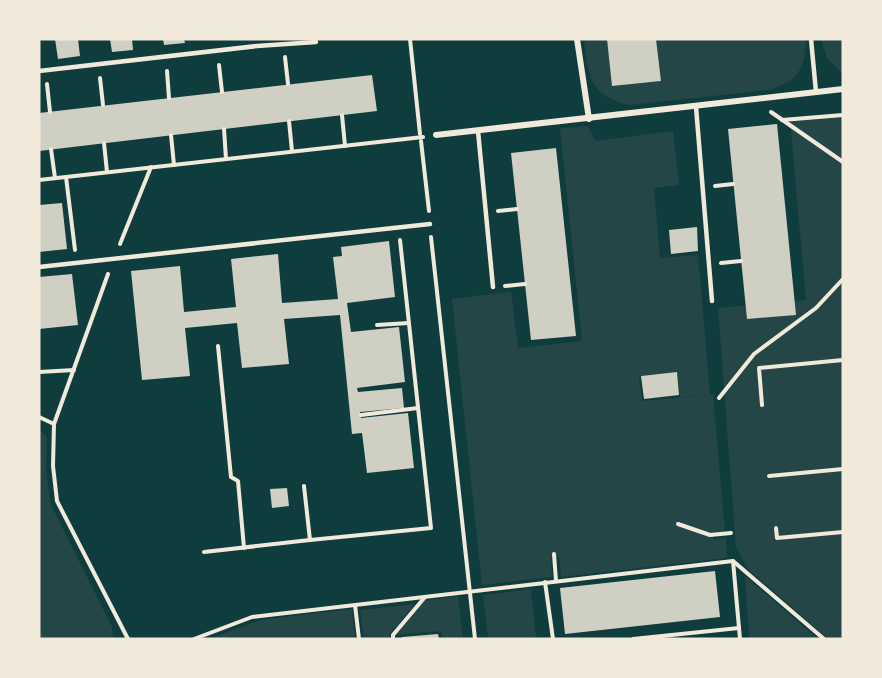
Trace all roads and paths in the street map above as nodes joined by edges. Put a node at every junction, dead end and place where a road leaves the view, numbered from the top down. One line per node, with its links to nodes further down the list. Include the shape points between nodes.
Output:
1 (410, 39): 29 (path)
2 (577, 39): 22 (street)
3 (811, 39): 14 (lane)
4 (316, 42): 8 (lane)
5 (285, 57): 11 (path)
6 (219, 64): 13 (path)
7 (167, 70): 15 (path)
8 (39, 71)
9 (99, 77): 17 (path)
10 (47, 83): 19 (path)
11 (288, 84)
12 (843, 89): 14 (street)
13 (222, 92)
14 (816, 92): 16 (street)
15 (170, 98)
16 (754, 100): 18 (street); 23 (path)
17 (103, 105)
18 (696, 107): 22 (street); 49 (lane)
19 (50, 112)
20 (342, 115): 31 (path)
21 (843, 115): 23 (path)
22 (589, 118): 26 (street)
23 (782, 120): 35 (path)
24 (289, 121): 33 (path)
25 (224, 129): 34 (path)
26 (478, 131): 28 (street); 48 (lane)
27 (171, 135): 36 (path)
28 (436, 135)
29 (420, 137): 31 (path); 42 (path)
30 (104, 143): 38 (path)
31 (345, 146): 33 (path)
32 (51, 149): 40 (path)
33 (292, 151): 34 (path)
34 (226, 159): 36 (path)
35 (843, 162)
36 (174, 165): 37 (path)
37 (151, 167): 38 (path); 44 (path)
38 (107, 172): 39 (path)
39 (66, 177): 40 (path); 45 (path)
40 (55, 178): 41 (path)
41 (39, 180)
42 (430, 224): 44 (lane); 76 (path)
43 (400, 240): 50 (path)
44 (114, 258): 45 (lane); 54 (path)
45 (76, 263): 46 (lane)
46 (39, 267)
47 (843, 279): 56 (path, via 816,308 754,354)
48 (493, 287)
49 (712, 301)
50 (409, 323): 51 (path); 58 (path)
51 (377, 325)
52 (218, 346): 70 (path, via 231,477 238,481)
53 (843, 360): 57 (path, via 759,368)
54 (74, 370): 55 (path); 61 (path)
55 (39, 372)
56 (719, 398)
57 (762, 405)
58 (418, 408): 59 (path); 69 (path, via 431,528)
59 (362, 415)
60 (39, 417): 61 (path)
61 (54, 424): 80 (path, via 52,466 57,501)
62 (843, 469): 63 (path)
63 (769, 476)
64 (304, 486): 69 (path)
65 (678, 524): 68 (path, via 710,535)
66 (776, 528): 67 (path, via 777,538)
67 (843, 532)
68 (731, 533)
69 (310, 540): 70 (path)
70 (244, 548): 71 (path)
71 (204, 552)
72 (554, 554): 74 (path)
73 (733, 561): 74 (path); 79 (path); 88 (path)
74 (556, 581): 75 (path)
75 (545, 582): 76 (path); 85 (path)
76 (470, 592): 77 (path); 84 (path)
77 (425, 597): 78 (path); 83 (path)
78 (355, 605): 81 (path, via 252,617); 82 (path)
79 (740, 628): 86 (path); 87 (path)
80 (128, 639)
81 (194, 639)
82 (359, 639)
83 (393, 639)
84 (476, 639)
85 (553, 639)
86 (633, 639)
87 (740, 639)
88 (824, 639)

